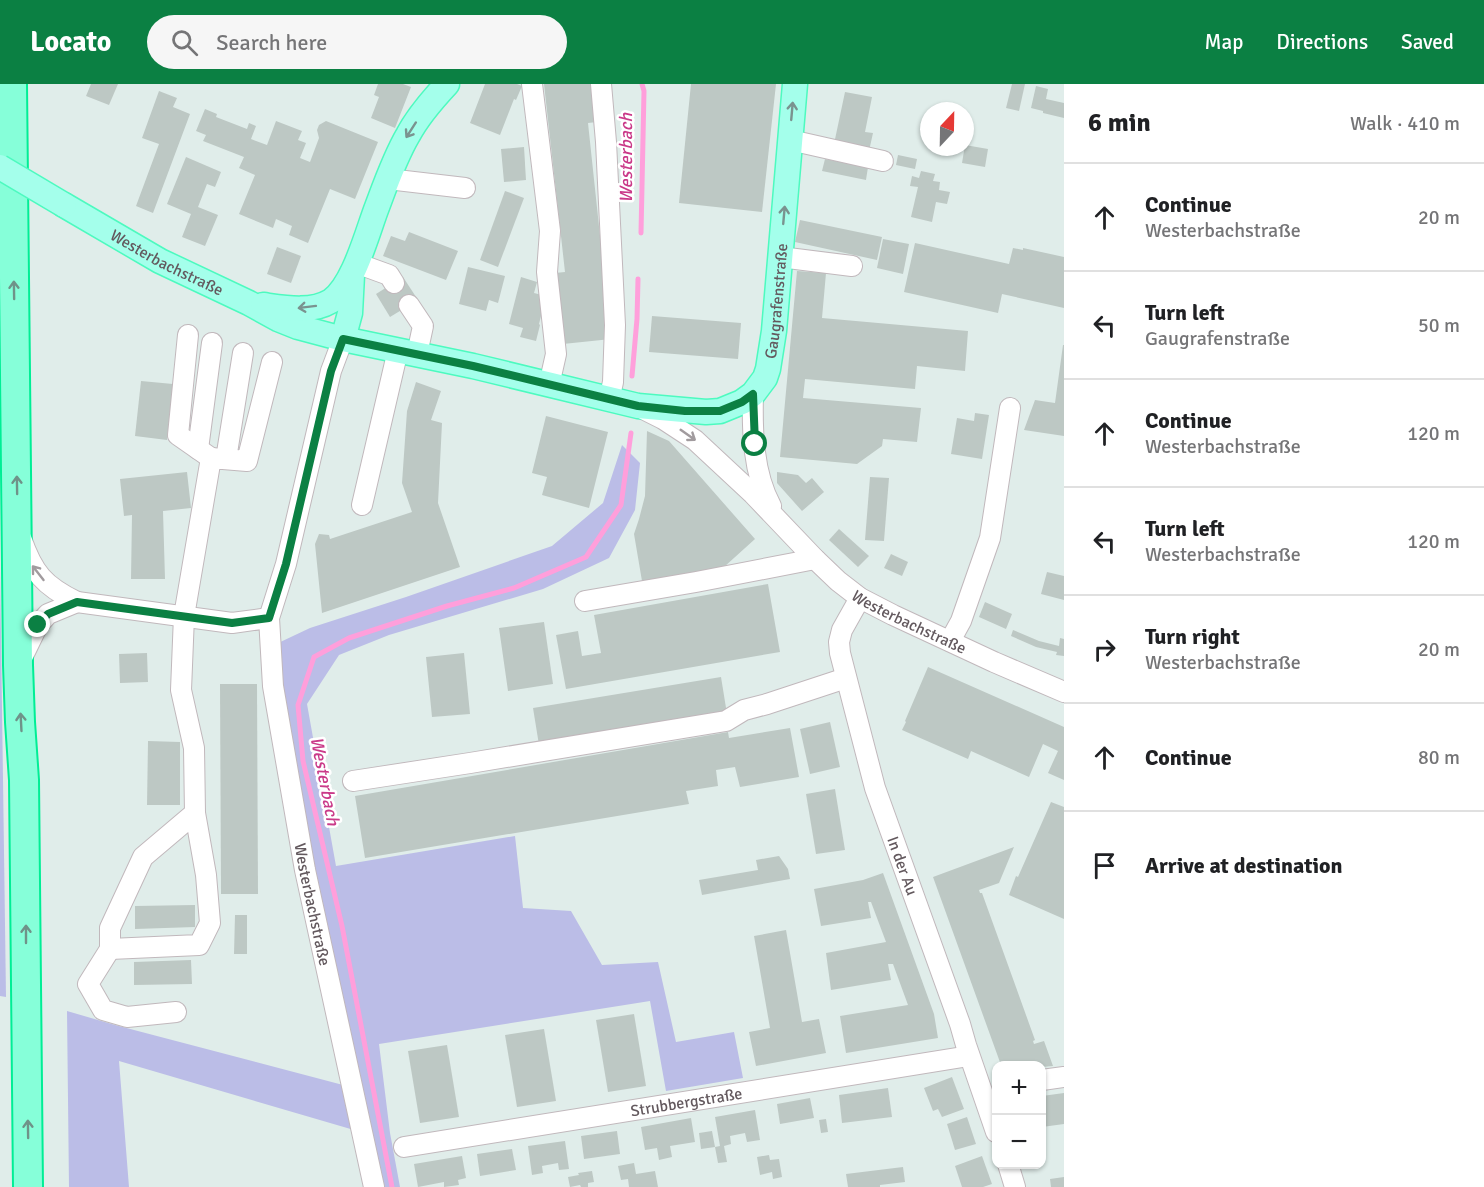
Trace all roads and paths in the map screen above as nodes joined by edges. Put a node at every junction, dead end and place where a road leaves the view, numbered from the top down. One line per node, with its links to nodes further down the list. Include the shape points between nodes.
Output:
1 (12, 84): 31 (highway, one-way to 1)
2 (447, 84): 9 (main road, one-way to 9, via 408,134)
3 (532, 84): 23 (street, via 550,231 547,272 556,354)
4 (601, 84): 25 (street, via 615,325 614,382)
5 (795, 84): 6 (main road, Gaugrafenstraße, one-way to 5)
6 (790, 140): 7 (street); 11 (main road, Gaugrafenstraße, one-way to 6)
7 (883, 160)
8 (0, 167): 15 (main road, Westerbachstraße, bridge, via 160,261)
9 (388, 179): 10 (street); 13 (main road)
10 (465, 188)
11 (780, 258): 12 (street); 24 (main road, Gaugrafenstraße, via 768,369)
12 (852, 266)
13 (354, 269): 14 (street, via 389,275); 15 (main road, one-way to 15, via 339,294 323,304 302,309); 18 (main road)
14 (394, 283)
15 (249, 303): 18 (main road, Westerbachstraße, via 298,327)
16 (409, 305): 20 (street, via 423,326)
17 (188, 335): 28 (street, via 178,435)
18 (343, 339): 20 (main road, Westerbachstraße); 37 (street, Westerbachstraße, via 331,371 286,564)
19 (212, 343): 28 (street)
20 (407, 352): 23 (main road, Westerbachstraße); 29 (street)
21 (243, 353): 28 (street)
22 (272, 362): 28 (street, via 247,461)
23 (549, 385): 25 (main road, Westerbachstraße)
24 (753, 394): 26 (main road, via 720,411); 30 (street, Westerbachstraße, via 760,479)
25 (609, 400): 26 (main road, Westerbachstraße)
26 (638, 406): 30 (street, Westerbachstraße, one-way to 30, via 695,440)
27 (1010, 408): 38 (street, via 990,537 961,621)
28 (211, 455): 36 (street)
29 (362, 505)
30 (776, 517): 32 (street, Westerbachstraße)
31 (17, 529): 35 (street, one-way to 31, via 58,593 39,576); 39 (highway)
32 (815, 559): 33 (street, Westerbachstraße); 34 (street)
33 (860, 598): 38 (street, Westerbachstraße); 40 (street, In der Au, via 839,642)
34 (585, 601)
35 (77, 602): 36 (street); 39 (street, via 48,614 38,625)
36 (184, 616): 37 (street, via 232,623); 43 (street, via 181,690 194,748)
37 (269, 618): 54 (street, Westerbachstraße, via 273,686 304,870)
38 (950, 641): 41 (street, Westerbachstraße)
39 (18, 665): 53 (highway, one-way to 39, via 24,780)
40 (846, 678): 42 (street, via 744,710 726,721); 46 (street, In der Au, via 875,788)
41 (1064, 692)
42 (353, 781)
43 (195, 813): 44 (street, via 143,857 110,928); 44 (street, via 210,923 199,945)
44 (110, 949): 45 (street, via 88,984 103,1010 127,1017)
45 (176, 1012)
46 (969, 1056): 49 (street, In der Au); 51 (street, Strubbergstraße)
47 (1064, 1077): 48 (street)
48 (1046, 1079)
49 (989, 1087): 50 (street, In der Au)
50 (993, 1115)
51 (404, 1146)
52 (1010, 1169): 55 (street)
53 (28, 1187)
54 (374, 1187)
55 (1015, 1187)

